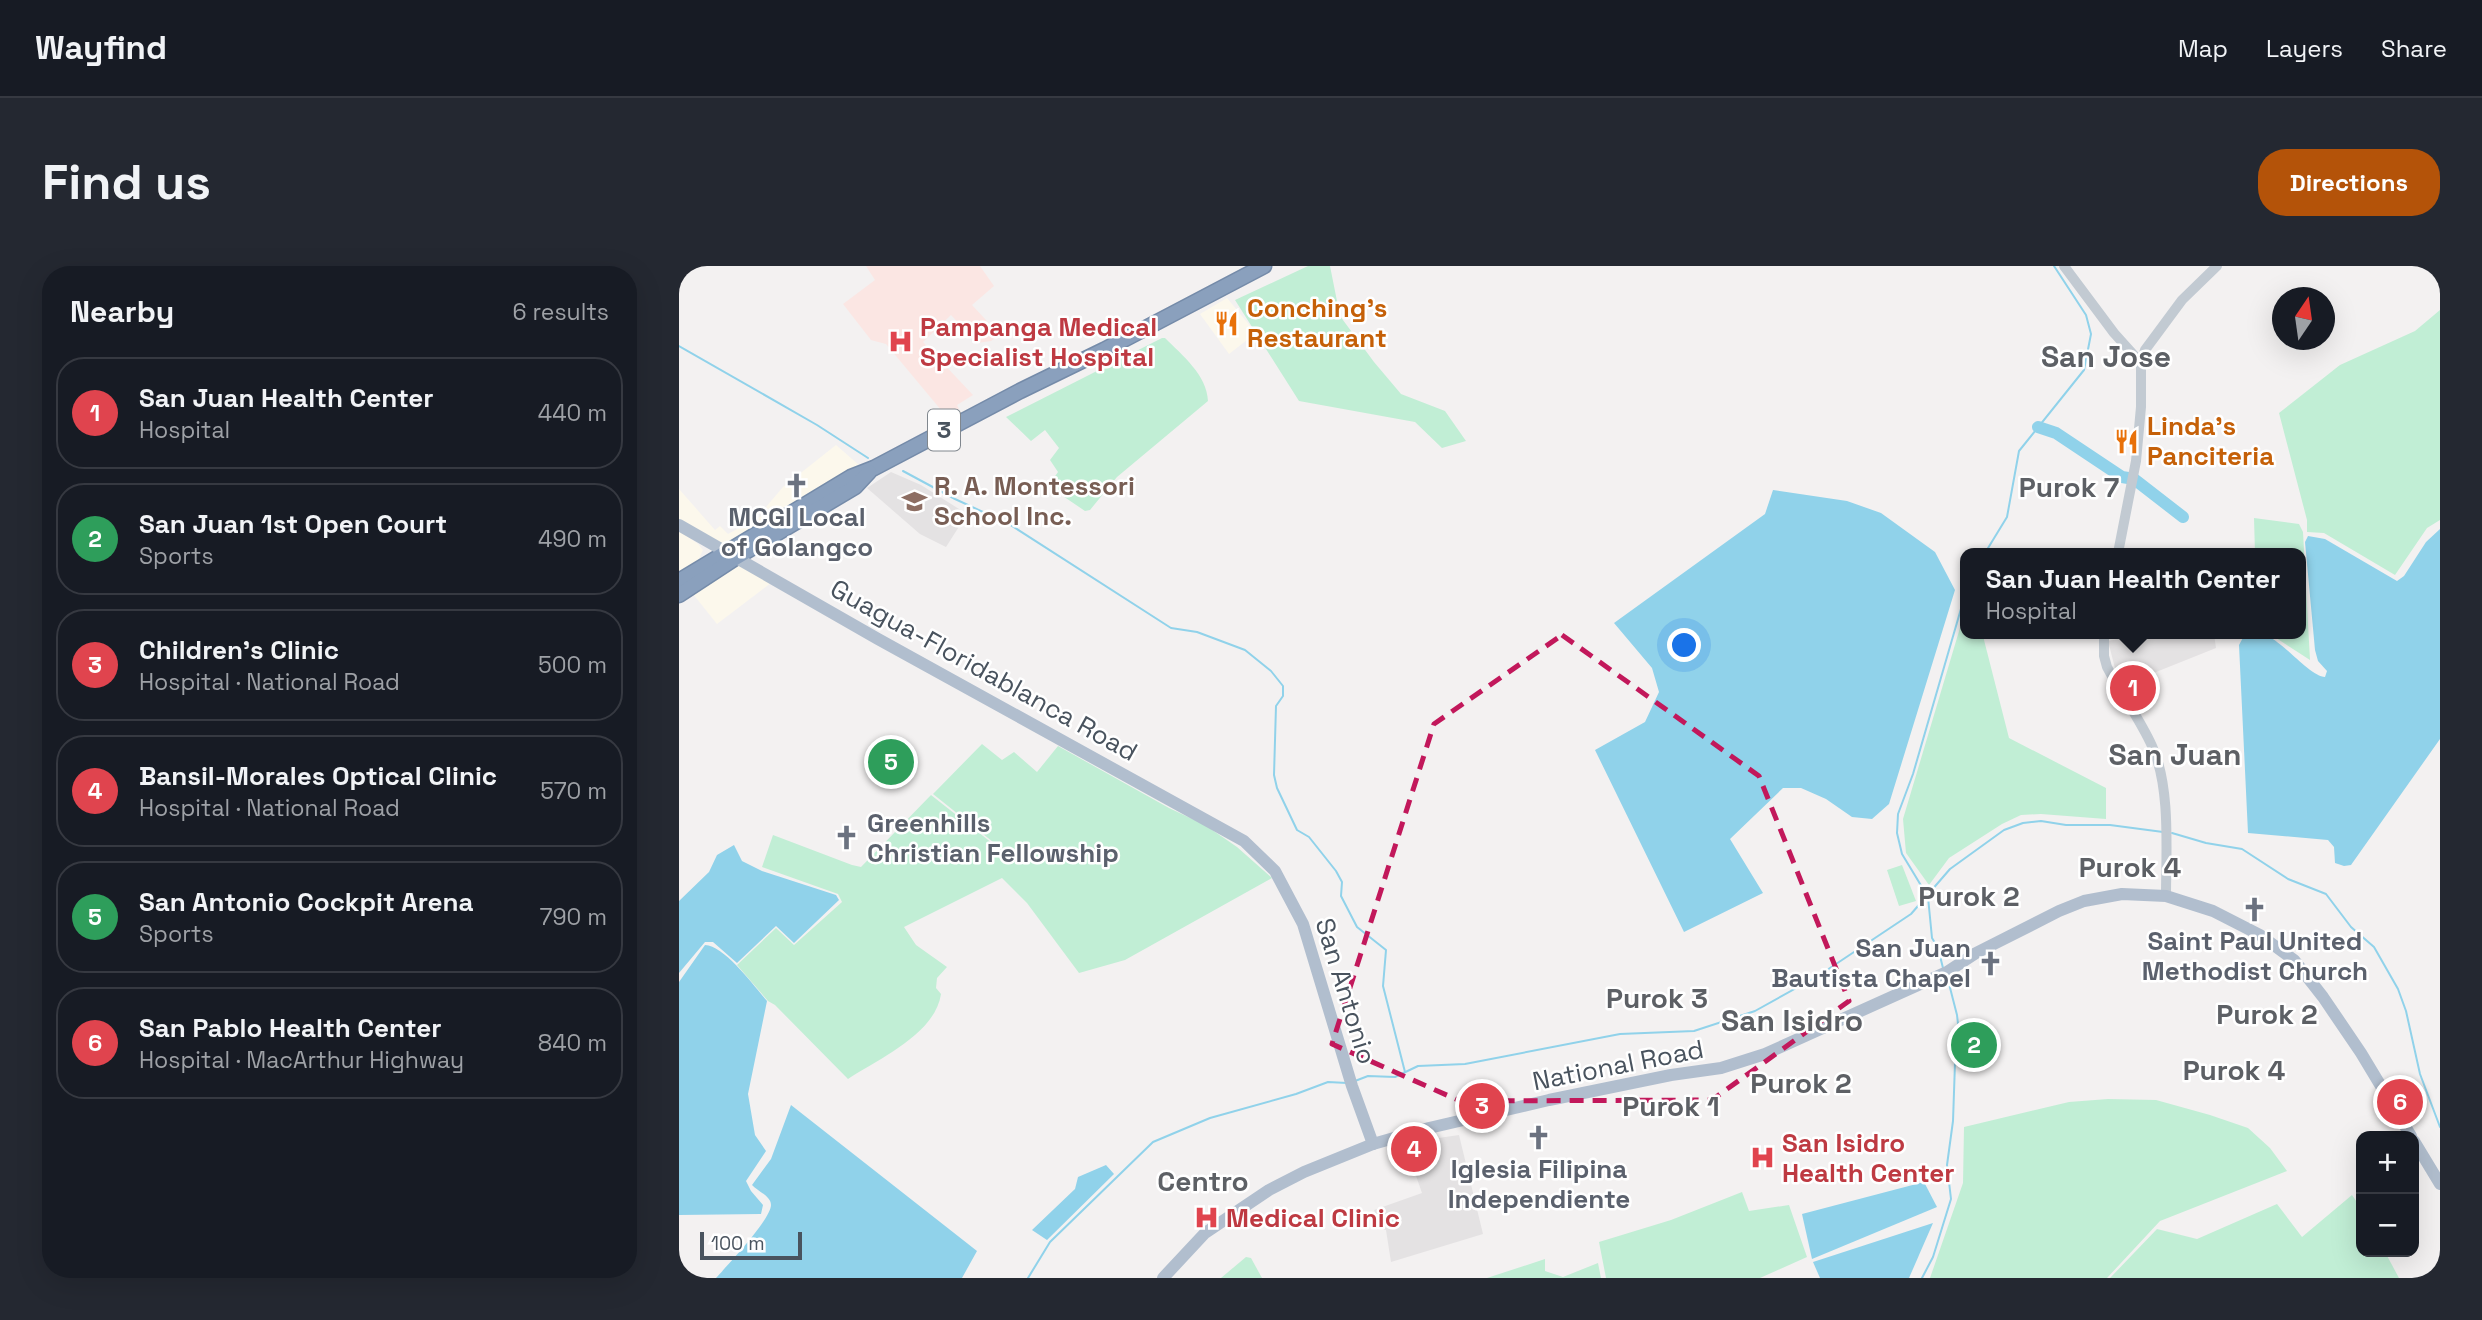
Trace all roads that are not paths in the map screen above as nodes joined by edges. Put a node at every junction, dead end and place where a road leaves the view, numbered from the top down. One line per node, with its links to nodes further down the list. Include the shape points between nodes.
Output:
1 (1264, 266): 7 (highway, 3, via 851,477)
2 (2064, 266): 4 (street)
3 (2217, 266): 4 (street, via 2153,335)
4 (2141, 363): 6 (street, via 2133,477)
5 (679, 525): 7 (main road, Guagua-Floridablanca Road)
6 (2119, 548)
7 (732, 554): 8 (highway, 3); 9 (highway, 3); 11 (main road, Guagua-Floridablanca Road, via 1237,836)
8 (679, 582)
9 (679, 595)
10 (2104, 639): 12 (street, via 2107,667 2154,749 2164,794)
11 (1264, 859): 14 (main road, San Antonio, via 1303,924)
12 (2166, 896): 13 (main road, National Road, via 2213,911 2260,935 2294,960 2361,1053); 14 (main road, National Road, via 2122,894 2079,902 1976,953 1945,974 1765,1054 1721,1068 1559,1097)
13 (2408, 1131)
14 (1373, 1144): 17 (main road, National Road, via 1269,1190 1205,1233)
15 (2419, 1150): 16 (main road, National Road)
16 (2440, 1184)
17 (1163, 1278)

